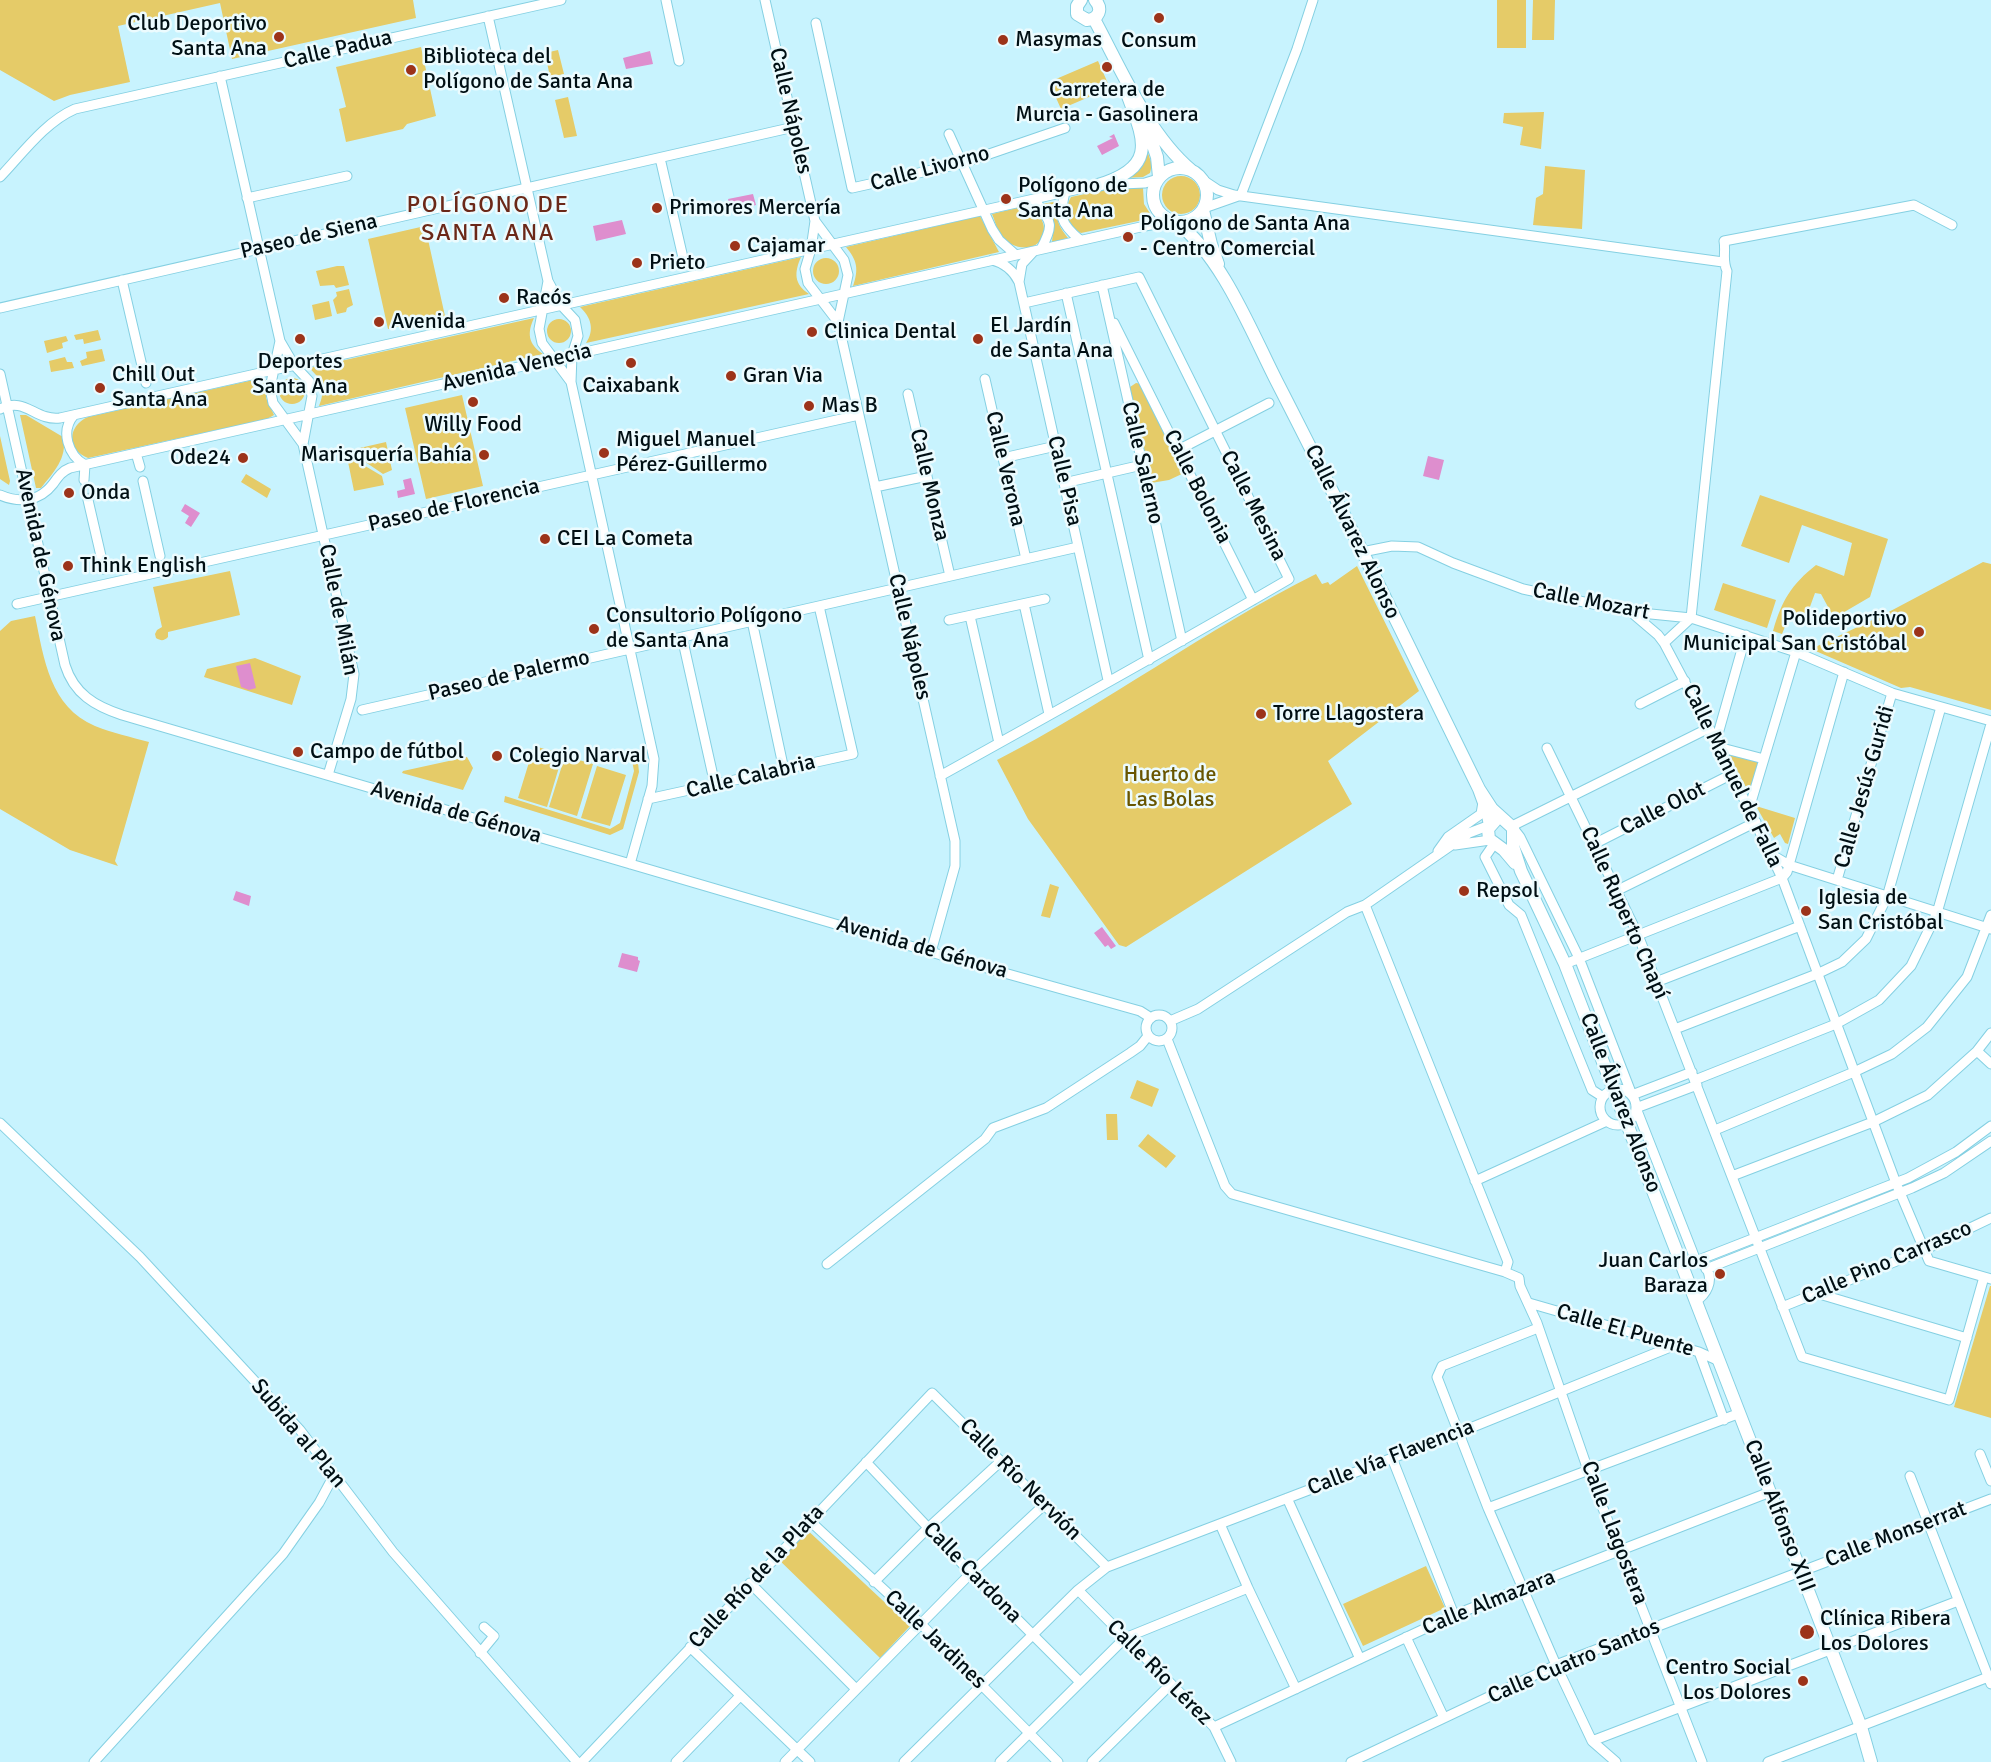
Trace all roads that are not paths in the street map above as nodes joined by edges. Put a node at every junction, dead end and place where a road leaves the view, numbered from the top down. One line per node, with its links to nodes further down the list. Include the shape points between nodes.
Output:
1 (561, 0): 7 (street, Calle Padua)
2 (666, 0): 11 (street)
3 (765, 0): 13 (street, Calle Nápoles)
4 (1081, 0): 8 (main road, via 1076,10 1080,17)
5 (1095, 0): 8 (main road, via 1100,8)
6 (1313, 0): 26 (street)
7 (488, 16): 12 (street, Calle Padua); 24 (street)
8 (1094, 18): 10 (main road)
9 (816, 23): 17 (street, Calle Livorno, via 852,188)
10 (1114, 56): 18 (main road, via 1158,133); 21 (main road, via 1151,137); 23 (main road, via 1141,135 1142,151 1128,172)
11 (679, 62)
12 (220, 76): 20 (street, Calle Padua, via 69,112 51,124); 27 (street)
13 (794, 128): 16 (street, Paseo de Siena); 31 (street, Calle Nápoles)
14 (1065, 128): 17 (street, Calle Livorno)
15 (949, 134): 17 (street)
16 (660, 158): 24 (street, Paseo de Siena); 41 (street)
17 (963, 163): 30 (street)
18 (1191, 170): 21 (main road, via 1171,169); 22 (main road)
19 (347, 176): 27 (street)
20 (0, 177)
21 (1158, 178): 23 (street, via 1145,183); 32 (main road, via 1153,190 1155,206 1161,215)
22 (1203, 180): 26 (street, via 1218,190); 29 (main road, via 1208,194)
23 (1098, 184): 25 (street)
24 (526, 188): 36 (street, Paseo de Siena); 45 (street)
25 (1065, 192): 28 (street); 34 (street, via 1062,220)
26 (1241, 195): 29 (street); 42 (street)
27 (247, 198): 36 (street)
28 (1034, 199): 30 (street); 38 (street, via 1047,217 1050,231)
29 (1204, 209): 32 (main road, via 1189,221); 43 (main road, Calle Álvarez Alonso)
30 (984, 210): 35 (street); 39 (street, via 999,240)
31 (815, 221): 35 (street, Calle Nápoles); 37 (street, Calle Nápoles)
32 (1174, 222): 34 (street, Avenida Venecia); 43 (main road, Calle Álvarez Alonso, via 1195,239)
33 (1952, 225): 42 (street, via 1914,205 1724,241)
34 (1080, 240): 38 (street, Avenida Venecia)
35 (832, 244): 37 (street); 49 (street, via 844,260 848,274)
36 (259, 249): 44 (street, Paseo de Siena); 57 (street)
37 (811, 249): 50 (street, via 805,269 808,283); 52 (street)
38 (1037, 250): 39 (street, Avenida Venecia); 46 (street, via 1022,264)
39 (1016, 255): 40 (street, Avenida Venecia)
40 (992, 260): 46 (street, via 1005,266); 49 (street, Avenida Venecia)
41 (684, 262)
42 (1723, 262): 108 (street, via 1724,294)
43 (1222, 276): 94 (main road, Calle Álvarez Alonso)
44 (122, 280): 53 (street, Paseo de Siena); 65 (street)
45 (548, 281): 52 (street); 54 (street)
46 (1019, 282): 51 (street, Calle Pisa)
47 (1102, 285): 48 (street, Calle Mesina); 55 (street, Calle Salerno); 73 (street, Calle Mesina, via 1139,277)
48 (1066, 293): 51 (street, Calle Mesina); 82 (street, Calle Pisa)
49 (843, 294): 50 (street, Avenida Venecia); 56 (street, Calle Nápoles)
50 (820, 299): 56 (street, Calle Nápoles); 58 (street, Avenida Venecia)
51 (1024, 303): 75 (street, Calle Pisa)
52 (561, 305): 54 (street); 58 (street, via 575,320 578,336)
53 (0, 308)
54 (542, 309): 59 (street, via 540,336); 60 (street)
55 (1107, 310): 76 (street, Calle Bolonia); 80 (street, Calle Salerno)
56 (838, 322): 71 (street, Calle Nápoles)
57 (280, 341): 60 (street); 61 (street)
58 (572, 355): 59 (street, Avenida Venecia); 64 (street)
59 (555, 359): 64 (street); 70 (street, Avenida Venecia)
60 (294, 365): 61 (street); 70 (street, via 309,381 312,396)
61 (275, 369): 69 (street); 72 (street, via 270,388 273,403)
62 (0, 374): 68 (street, Avenida de Génova)
63 (985, 379): 78 (street, Calle Verona)
64 (571, 382): 83 (street)
65 (146, 383)
66 (908, 394): 84 (street, Calle Monza)
67 (1269, 404): 73 (street)
68 (3, 407): 69 (street, via 20,405 49,418); 90 (street, Avenida de Génova)
69 (74, 415): 79 (street, via 67,428 68,442 74,456)
70 (308, 415): 72 (street, Avenida Venecia); 74 (street, Calle de Milán)
71 (859, 415): 83 (street, Paseo de Florencia); 88 (street, Calle Nápoles)
72 (287, 419): 74 (street, Calle de Milán); 77 (street, Avenida Venecia)
73 (1215, 431): 76 (street); 102 (street, Calle Mesina, via 1289,579)
74 (303, 444): 92 (street, Calle de Milán)
75 (1056, 446): 78 (street); 87 (street, Calle Pisa)
76 (1178, 450): 102 (street, Calle Bolonia)
77 (136, 453): 79 (street, Avenida Venecia); 81 (street)
78 (1003, 458): 96 (street, Calle Verona)
79 (85, 465): 85 (street); 90 (street, Avenida Venecia, via 63,471 45,492)
80 (1142, 465): 82 (street); 113 (street, Calle Salerno)
81 (140, 467)
82 (1107, 473): 87 (street); 117 (street, Calle Pisa)
83 (591, 475): 92 (street, Paseo de Florencia); 115 (street)
84 (927, 476): 88 (street); 98 (street, Calle Monza)
85 (84, 480)
86 (143, 481): 95 (street)
87 (1064, 483): 93 (street, Calle Pisa)
88 (875, 488): 99 (street, Calle Nápoles)
89 (0, 495): 90 (street)
90 (28, 500): 100 (street, Avenida de Génova)
91 (88, 500): 97 (street)
92 (323, 535): 100 (street, Paseo de Florencia); 134 (street, Calle de Milán, via 354,682)
93 (1078, 547): 96 (street, Paseo de Palermo); 119 (street, Calle Pisa)
94 (1362, 552): 106 (street, Calle Mozart, via 1392,546 1418,547 1523,589); 137 (main road, Calle Álvarez Alonso)
95 (160, 556)
96 (1026, 559): 98 (street, Paseo de Palermo)
97 (104, 569)
98 (950, 576): 99 (street, Paseo de Palermo)
99 (898, 588): 105 (street, Paseo de Palermo); 135 (street, Calle Nápoles)
100 (50, 597): 103 (street, Paseo de Florencia); 134 (street, Avenida de Génova, via 68,676 90,701 122,715)
101 (1045, 599): 104 (street)
102 (1254, 600): 113 (street, Calle Mesina)
103 (17, 604)
104 (1024, 604): 107 (street); 125 (street)
105 (819, 606): 110 (street, Paseo de Palermo); 132 (street, Calle Calabria, via 853,754)
106 (1631, 612): 108 (street, Calle Mozart); 114 (street, Calle Manuel de Falla)
107 (970, 616): 109 (street); 128 (street)
108 (1691, 618): 111 (street, Calle Mozart); 114 (street)
109 (949, 620)
110 (752, 621): 112 (street, Paseo de Palermo); 132 (street)
111 (1746, 635): 116 (street, Calle Mozart); 129 (street)
112 (682, 637): 115 (street, Paseo de Palermo); 136 (street)
113 (1182, 641): 117 (street, Calle Mesina)
114 (1664, 643): 120 (street, Calle Manuel de Falla)
115 (630, 649): 124 (street, Paseo de Palermo); 139 (street, via 654,759)
116 (1796, 652): 118 (street, Calle Mozart); 131 (street)
117 (1149, 660): 119 (street, Calle Mesina)
118 (1844, 672): 121 (street, Calle Mozart); 149 (street)
119 (1108, 681): 125 (street, Calle Mesina)
120 (1685, 681): 122 (street); 127 (street, Calle Manuel de Falla)
121 (1892, 693): 123 (street, Calle Mozart); 152 (street, Calle Jesús Guridi)
122 (1640, 704)
123 (1941, 707): 126 (street, Calle Mozart); 154 (street)
124 (362, 710)
125 (1049, 714): 128 (street, Calle Mesina)
126 (1991, 722): 156 (street)
127 (1709, 728): 129 (street, Calle Manuel de Falla); 138 (street)
128 (999, 743): 135 (street, Calle Mesina)
129 (1717, 744): 131 (street); 133 (street, Calle Manuel de Falla)
130 (1547, 748): 138 (street, Calle Ruperto Chapí)
131 (1764, 759): 140 (street)
132 (784, 770): 136 (street, Calle Calabria)
133 (1732, 774): 140 (street, Calle Manuel de Falla); 145 (street, Calle Olot)
134 (328, 775): 148 (street, Avenida de Génova)
135 (940, 776): 161 (street, Calle Nápoles, via 956,860)
136 (715, 785): 139 (street, Calle Calabria)
137 (1481, 793): 142 (main road, Calle Álvarez Alonso); 143 (main road, Calle Álvarez Alonso); 147 (street, via 1481,814 1448,837)
138 (1570, 796): 142 (street); 145 (street, Calle Ruperto Chapí)
139 (648, 799): 148 (street)
140 (1749, 809): 141 (street, Calle Manuel de Falla)
141 (1756, 822): 146 (street, Calle Manuel de Falla); 153 (street)
142 (1510, 824): 143 (main road, via 1498,820); 144 (main road, via 1508,843); 150 (main road, Calle Álvarez Alonso); 162 (street, Calle Álvarez Alonso)
143 (1490, 825): 144 (main road, via 1488,834); 147 (street)
144 (1493, 843): 147 (street, via 1455,845); 150 (main road, Calle Álvarez Alonso, via 1507,852); 179 (street, Calle Álvarez Alonso, via 1485,857 1509,905 1521,915 1592,1090)
145 (1594, 844): 153 (street, Calle Ruperto Chapí)
146 (1771, 855): 149 (street); 151 (street, Calle Manuel de Falla)
147 (1432, 857): 155 (street)
148 (630, 864): 161 (street, Avenida de Génova)
149 (1789, 865): 151 (street); 152 (street)
150 (1521, 872): 163 (main road, Calle Álvarez Alonso)
151 (1782, 878): 158 (street, Calle Manuel de Falla); 160 (street)
152 (1837, 880): 154 (street)
153 (1616, 891): 160 (street, Calle Ruperto Chapí)
154 (1887, 897): 156 (street); 164 (street, via 1866,939 1842,962)
155 (1365, 905): 167 (street, via 1347,912 1198,1009); 189 (street)
156 (1937, 913): 159 (street); 168 (street, via 1911,966 1879,1000)
157 (1991, 915): 159 (street)
158 (1800, 927): 164 (street, Calle Manuel de Falla); 165 (street)
159 (1989, 929): 175 (street, via 1967,977 1927,1027 1892,1054)
160 (1638, 935): 162 (street); 165 (street, Calle Ruperto Chapí)
161 (931, 952): 166 (street, Avenida de Génova, via 1140,1011)
162 (1579, 958): 163 (street); 178 (street, Calle Álvarez Alonso)
163 (1565, 964): 177 (main road, Calle Álvarez Alonso)
164 (1817, 974): 168 (street, Calle Manuel de Falla); 169 (street)
165 (1656, 982): 169 (street, Calle Ruperto Chapí)
166 (1150, 1018): 167 (street, via 1161,1015); 171 (street, via 1146,1024)
167 (1170, 1021): 172 (street, via 1172,1031)
168 (1836, 1024): 175 (street, Calle Manuel de Falla); 176 (street)
169 (1675, 1029): 176 (street, Calle Ruperto Chapí)
170 (1991, 1032): 173 (street)
171 (1148, 1036): 172 (street, via 1156,1041); 198 (street, via 1140,1046 1046,1108 993,1128 985,1139)
172 (1167, 1039): 200 (street, via 1225,1186 1232,1194)
173 (1977, 1051): 174 (street); 183 (street, via 1928,1095)
174 (1991, 1064)
175 (1854, 1072): 183 (street, Calle Manuel de Falla); 186 (street)
176 (1695, 1079): 178 (street); 180 (street); 186 (street, Calle Ruperto Chapí)
177 (1615, 1089): 178 (street); 179 (street); 182 (main road, Calle Álvarez Alonso)
178 (1632, 1095): 180 (street, Calle Álvarez Alonso)
179 (1603, 1097): 181 (street, via 1600,1111)
180 (1636, 1108): 182 (street); 197 (street, Calle Álvarez Alonso)
181 (1607, 1121): 182 (street, via 1618,1125); 189 (street)
182 (1628, 1122): 196 (main road, Calle Álvarez Alonso)
183 (1873, 1122): 188 (street); 190 (street, Calle Manuel de Falla)
184 (0, 1123): 222 (street, Subida al Plan, via 140,1257 300,1430)
185 (1991, 1126): 190 (street, via 1939,1162)
186 (1715, 1130): 188 (street, Calle Ruperto Chapí)
187 (1991, 1141): 191 (street, via 1944,1173)
188 (1732, 1176): 193 (street, Calle Ruperto Chapí)
189 (1475, 1181): 200 (street, via 1508,1262)
190 (1896, 1183): 191 (street, Calle Manuel de Falla); 193 (street)
191 (1900, 1193): 194 (street); 195 (street, Calle Manuel de Falla)
192 (1991, 1218): 195 (street, Calle Pino Carrasco)
193 (1755, 1238): 194 (street, Calle Ruperto Chapí); 197 (street)
194 (1759, 1248): 199 (street); 205 (street, Calle Ruperto Chapí)
195 (1924, 1250): 201 (street, via 1929,1261); 202 (street, Calle Pino Carrasco)
196 (1681, 1261): 197 (street); 203 (main road, Calle Álvarez Alonso)
197 (1696, 1261): 199 (street)
198 (827, 1264)
199 (1706, 1269): 203 (street, via 1709,1286)
200 (1506, 1272): 204 (street, Calle Llagostera, via 1519,1278)
201 (1987, 1278): 207 (street)
202 (1816, 1293): 205 (street, Calle Pino Carrasco); 207 (street)
203 (1696, 1301): 208 (main road, Calle Álvarez Alonso)
204 (1529, 1303): 206 (street, Calle Llagostera); 209 (street, Calle El Puente)
205 (1782, 1307): 207 (street, Calle Ruperto Chapí, via 1802,1357 1949,1400)
206 (1538, 1328): 212 (street, Calle Llagostera); 216 (street, via 1442,1366 1437,1377)
207 (1967, 1338)
208 (1711, 1339): 211 (main road, Calle Alfonso XIII)
209 (1673, 1346): 210 (street, Calle El Puente); 212 (street, Calle Vía Flavencia)
210 (1699, 1352): 211 (street, Calle El Puente); 215 (street)
211 (1719, 1361): 214 (main road, Calle Alfonso XIII)
212 (1559, 1391): 216 (street, Calle Vía Flavencia); 221 (street, Calle Llagostera)
213 (932, 1393): 219 (street, Calle Río Nervión); 220 (street, Calle Río de la Plata)
214 (1740, 1413): 215 (street); 225 (main road, Calle Alfonso XIII)
215 (1724, 1420): 221 (street)
216 (1458, 1433): 218 (street, Calle Vía Flavencia); 229 (street)
217 (1980, 1454): 224 (street)
218 (1392, 1458): 226 (street, Calle Vía Flavencia); 244 (street)
219 (1001, 1461): 228 (street, Calle Río Nervión); 233 (street)
220 (866, 1462): 230 (street, Calle Río de la Plata); 233 (street, Calle Cardona)
221 (1588, 1470): 229 (street); 234 (street, Calle Llagostera)
222 (334, 1474): 253 (street, Subida al Plan, via 393,1552); 270 (street, via 283,1554)
223 (1910, 1476): 231 (street)
224 (1991, 1481)
225 (1770, 1492): 234 (street, Calle Almazara); 236 (main road, Calle Alfonso XIII)
226 (1287, 1498): 232 (street, Calle Vía Flavencia); 254 (street)
227 (1991, 1499): 231 (street, Calle Monserrat)
228 (1045, 1504): 235 (street, Calle Río Nervión); 237 (street)
229 (1488, 1508): 240 (street)
230 (810, 1521): 238 (street, Calle Jardines); 239 (street, Calle Río de la Plata)
231 (1928, 1522): 236 (street, Calle Monserrat); 243 (street)
232 (1220, 1524): 235 (street, Calle Vía Flavencia); 241 (street)
233 (928, 1528): 237 (street, Calle Cardona); 238 (street)
234 (1620, 1551): 240 (street, Calle Almazara); 247 (street, Calle Llagostera)
235 (1107, 1567): 242 (street, Calle Vía Flavencia)
236 (1801, 1572): 247 (street, Calle Cuatro Santos); 252 (main road, Calle Alfonso XIII)
237 (971, 1573): 245 (street); 248 (street, Calle Cardona)
238 (874, 1582): 245 (street, Calle Jardines)
239 (750, 1583): 251 (street, Calle Río de la Plata); 260 (street)
240 (1524, 1587): 244 (street, Calle Almazara); 255 (street)
241 (1248, 1588): 250 (street); 261 (street)
242 (1078, 1590): 248 (street, Calle Vía Flavencia); 250 (street, Calle Río Lérez)
243 (1958, 1601): 252 (street); 256 (street)
244 (1454, 1615): 249 (street, Calle Almazara)
245 (921, 1624): 259 (street, Calle Jardines); 260 (street)
246 (484, 1627): 253 (street, via 494,1636)
247 (1651, 1629): 255 (street, Calle Cuatro Santos); 263 (street, Calle Llagostera)
248 (1034, 1635): 257 (street, Calle Cardona); 259 (street, Calle Vía Flavencia)
249 (1406, 1637): 254 (street, Calle Almazara); 264 (street)
250 (1125, 1638): 257 (street); 258 (street, Calle Río Lérez)
251 (690, 1647): 262 (street); 272 (street, Calle Río de la Plata)
252 (1831, 1649): 263 (street); 266 (main road, Calle Alfonso XIII)
253 (480, 1653): 271 (street, Subida al Plan)
254 (1360, 1659): 261 (street, Calle Almazara)
255 (1556, 1665): 264 (street, Calle Cuatro Santos); 268 (street)
256 (1990, 1679): 266 (street)
257 (1080, 1682): 267 (street)
258 (1171, 1684): 265 (street, Calle Río Lérez); 279 (street)
259 (983, 1685): 267 (street, Calle Jardines); 276 (street, Calle Vía Flavencia)
260 (856, 1689): 269 (street)
261 (1296, 1689): 265 (street, Calle Almazara)
262 (740, 1696): 269 (street); 273 (street)
263 (1681, 1707): 268 (street); 283 (street, Calle Llagostera)
264 (1444, 1718): 281 (street, Calle Cuatro Santos)
265 (1214, 1727): 280 (street, Calle Río Lérez)
266 (1861, 1728): 284 (street); 285 (main road, Calle Alfonso XIII)
267 (1029, 1733): 277 (street); 278 (street, Calle Jardines)
268 (1592, 1741): 282 (street)
269 (797, 1749): 274 (street); 275 (street)
270 (94, 1762)
271 (577, 1762)
272 (582, 1762)
273 (676, 1762)
274 (785, 1762)
275 (810, 1762)
276 (904, 1762)
277 (1000, 1762)
278 (1058, 1762)
279 (1092, 1762)
280 (1231, 1762)
281 (1351, 1762)
282 (1616, 1762)
283 (1702, 1762)
284 (1768, 1762)
285 (1871, 1762)

